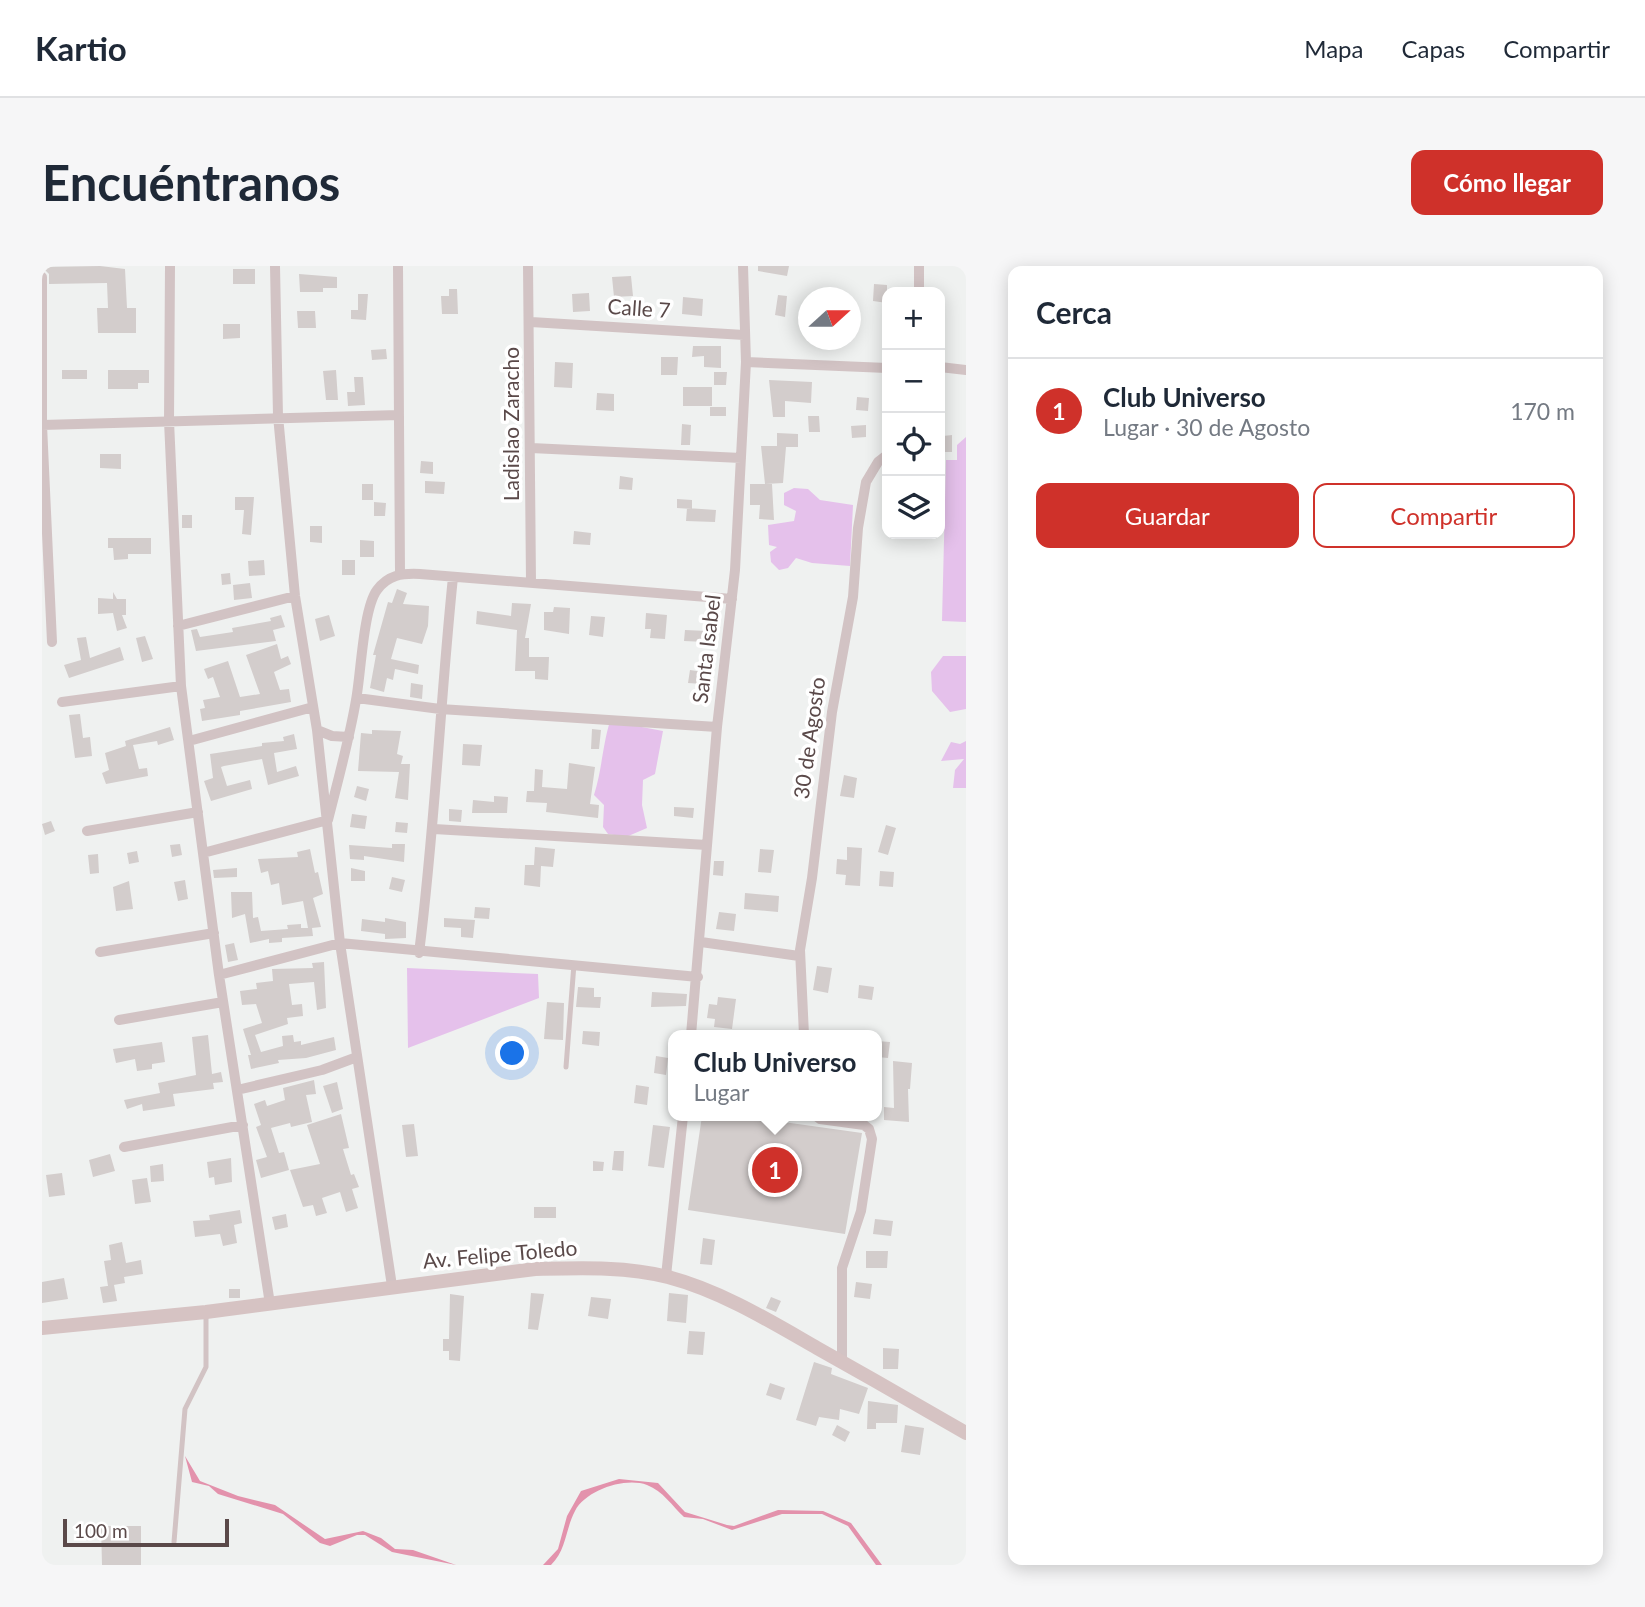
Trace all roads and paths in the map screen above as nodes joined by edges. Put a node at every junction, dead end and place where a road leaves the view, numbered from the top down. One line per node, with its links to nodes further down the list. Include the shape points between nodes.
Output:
1 (170, 266): 17 (street)
2 (275, 266): 16 (street)
3 (398, 266): 15 (street)
4 (528, 266): 9 (street, Ladislao Zaracho)
5 (743, 266): 10 (street, Santa Isabel)
6 (919, 266): 8 (street)
7 (42, 277): 18 (street)
8 (919, 287)
9 (531, 322): 10 (street, Calle 7); 19 (street, Ladislao Zaracho)
10 (744, 335): 11 (street, Santa Isabel)
11 (746, 362): 12 (street); 20 (street, Santa Isabel)
12 (882, 368)
13 (945, 368): 14 (street)
14 (966, 370)
15 (399, 415): 16 (street); 22 (street)
16 (278, 416): 17 (street); 25 (street)
17 (169, 421): 18 (street); 27 (street)
18 (42, 425): 28 (street)
19 (531, 448): 20 (street); 24 (street, Ladislao Zaracho)
20 (741, 458): 26 (street, Santa Isabel)
21 (882, 459): 49 (street, 30 de Agosto, via 866,482 858,528 855,587 832,712)
22 (400, 573): 23 (street); 30 (street, via 376,591 370,607)
23 (453, 577): 24 (street); 33 (street)
24 (531, 582): 26 (street)
25 (295, 596): 27 (street); 32 (street)
26 (732, 599): 34 (street, Santa Isabel)
27 (177, 626): 29 (street)
28 (52, 642)
29 (181, 686): 31 (street); 37 (street)
30 (357, 698): 33 (street); 36 (street)
31 (62, 702)
32 (313, 707): 35 (street); 37 (street)
33 (440, 709): 34 (street); 40 (street)
34 (717, 727): 42 (street, Santa Isabel)
35 (317, 730): 36 (street); 39 (street)
36 (349, 737): 39 (street)
37 (189, 741): 38 (street)
38 (198, 812): 41 (street); 43 (street)
39 (328, 820): 43 (street); 46 (street)
40 (434, 829): 42 (street); 48 (street)
41 (87, 831)
42 (707, 845): 45 (street, Santa Isabel)
43 (203, 853): 44 (street)
44 (214, 933): 47 (street); 51 (street)
45 (701, 942): 49 (street); 52 (street, Santa Isabel)
46 (340, 943): 48 (street); 51 (street); 57 (street)
47 (100, 952)
48 (419, 953): 50 (street)
49 (799, 956): 56 (street, 30 de Agosto)
50 (574, 964): 52 (street); 58 (lane)
51 (219, 975): 53 (street)
52 (698, 976): 55 (street, Santa Isabel)
53 (223, 1002): 54 (street); 59 (street)
54 (119, 1020)
55 (692, 1030)
56 (804, 1030)
57 (357, 1057): 59 (street, via 323,1070); 65 (street)
58 (566, 1067)
59 (237, 1090): 62 (street)
60 (682, 1121): 64 (street)
61 (843, 1121): 69 (street, via 864,1125 872,1139 860,1211 842,1268)
62 (243, 1125): 63 (street); 66 (street)
63 (124, 1147)
64 (666, 1276): 65 (main road, Av. Felipe Toledo, via 585,1268 535,1269); 69 (main road, Av. Felipe Toledo, via 729,1301)
65 (392, 1286): 66 (main road, Av. Felipe Toledo)
66 (270, 1304): 67 (main road, Av. Felipe Toledo)
67 (206, 1312): 68 (main road, Av. Felipe Toledo); 71 (lane, via 206,1367 184,1409)
68 (42, 1328)
69 (842, 1362): 70 (main road, Av. Felipe Toledo)
70 (966, 1433)
71 (174, 1542)

